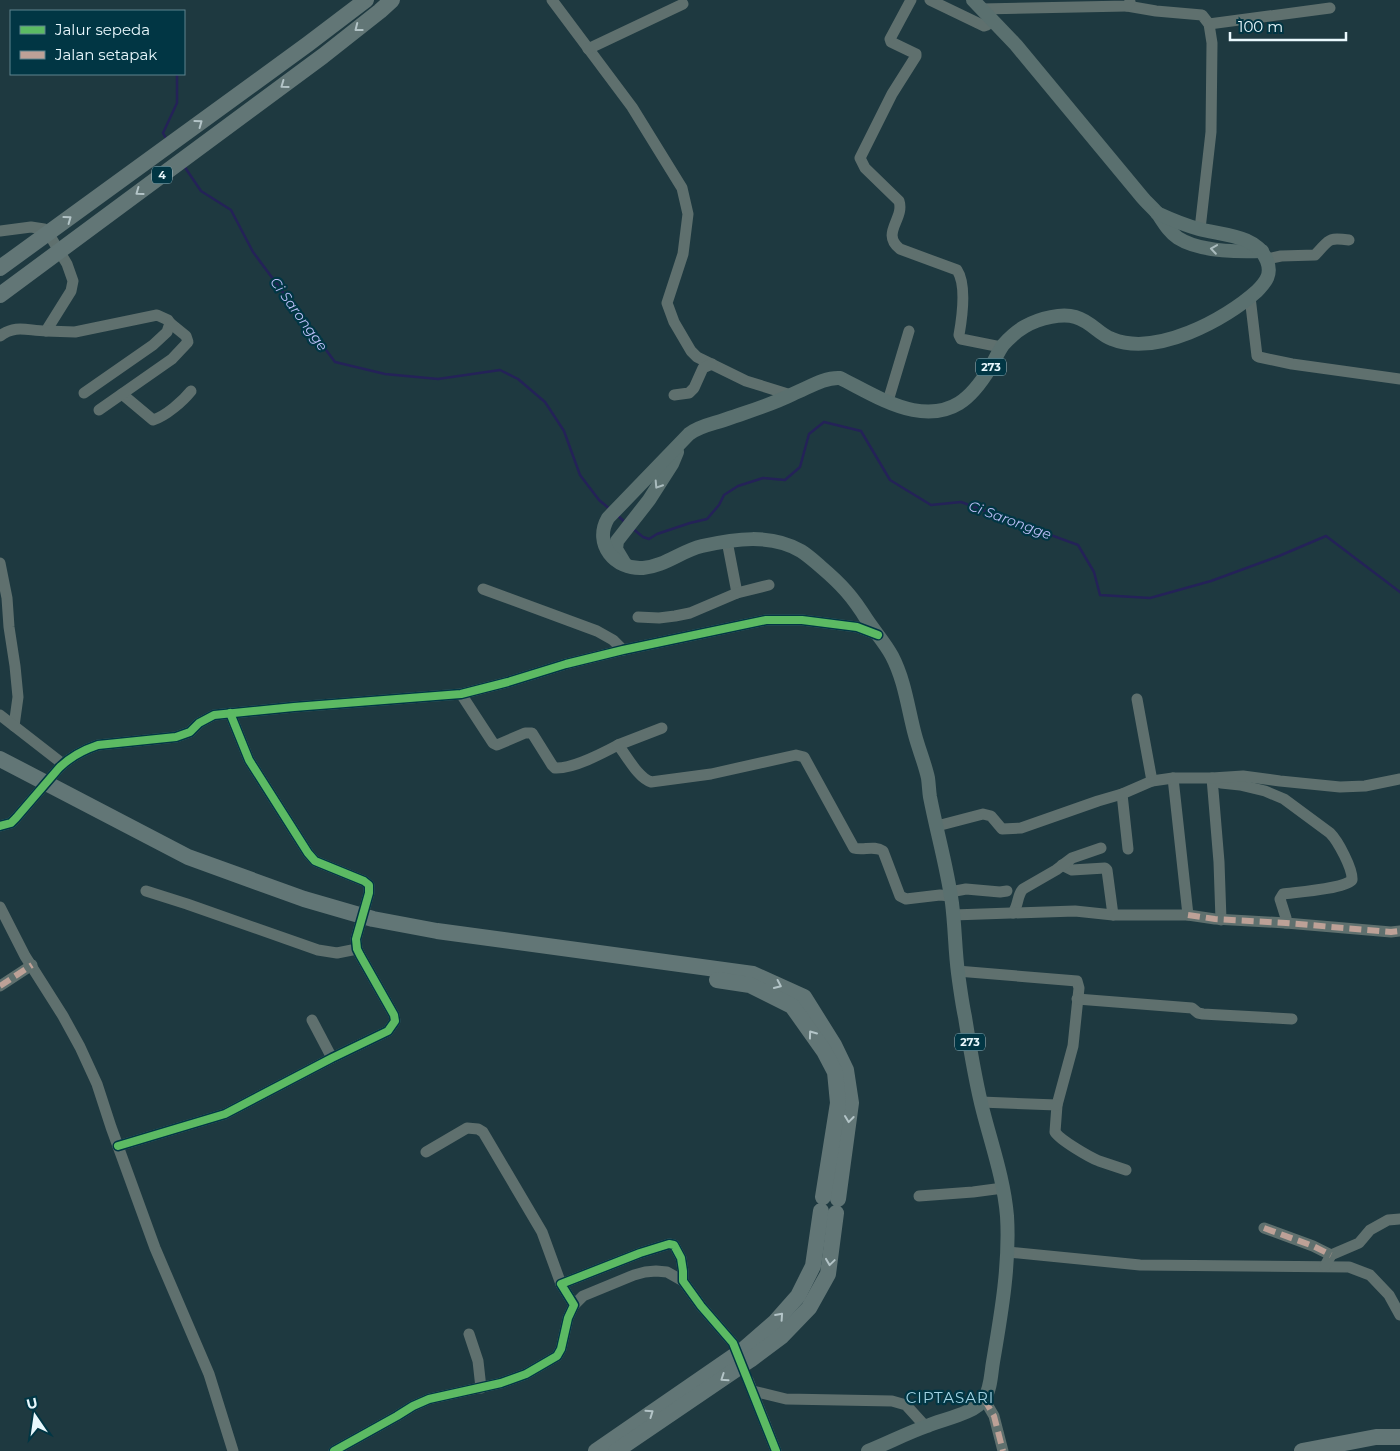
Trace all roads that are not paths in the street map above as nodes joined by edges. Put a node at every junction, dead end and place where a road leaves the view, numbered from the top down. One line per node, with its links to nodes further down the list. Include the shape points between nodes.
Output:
1 (366, 0): 17 (highway, 4, one-way to 1)
2 (392, 0): 18 (highway, 4, one-way to 18, via 323,56)
3 (552, 0): 11 (street)
4 (911, 0): 24 (street, via 890,39 916,56 892,94 860,158 865,168 899,201 901,208 891,239 894,245 959,273 963,295 960,338)
5 (930, 0): 9 (street, via 984,26 987,25)
6 (1129, 3): 9 (street); 10 (street, via 1156,11 1202,16)
7 (683, 4): 11 (street)
8 (1330, 8): 10 (street)
9 (982, 10): 12 (main road, via 1016,45)
10 (1210, 24): 13 (street, via 1211,132)
11 (588, 49): 26 (street, via 632,108 682,188 688,214 683,254 667,303 691,351)
12 (1156, 213): 13 (main road); 16 (main road, one-way to 12, via 1191,244 1178,238)
13 (1200, 229): 16 (main road, via 1249,241)
14 (0, 231): 21 (street, via 31,227 44,229 67,264 73,281 71,291)
15 (1349, 240): 16 (street, via 1328,240 1315,254)
16 (1265, 255): 19 (main road, 273, via 1267,280)
17 (0, 268)
18 (0, 294)
19 (1250, 297): 24 (main road, 273, via 1217,320 1156,342 1143,344 1111,339 1072,315 1028,324); 28 (street, via 1257,356)
20 (170, 323): 21 (street, via 157,315 75,332); 25 (street, via 167,332); 27 (street, via 186,336 188,342)
21 (46, 331): 23 (street, via 15,329)
22 (909, 331): 34 (street)
23 (0, 336)
24 (1001, 347): 34 (main road, 273, via 977,387 960,404 928,412)
25 (140, 354): 27 (street); 30 (street)
26 (712, 364): 32 (street, via 703,368 694,388 688,393); 33 (street, via 746,381)
27 (154, 372): 31 (street)
28 (1400, 379)
29 (191, 391): 31 (street, via 154,420)
30 (84, 394)
31 (122, 394): 35 (street)
32 (674, 395)
33 (791, 395): 34 (main road, 273, via 840,378); 36 (main road, 273, via 694,430)
34 (888, 402)
35 (99, 410)
36 (677, 446): 39 (main road, 273, one-way to 39, via 672,464 617,541 616,549); 39 (main road, 273, via 605,524 605,546 618,562)
37 (727, 541): 39 (main road, 273, via 697,548 656,566); 42 (street); 44 (main road, 273, via 748,538 770,541 804,552 846,590)
38 (0, 563): 50 (street, via 17,682)
39 (628, 567)
40 (769, 585): 42 (street)
41 (483, 589): 45 (street, via 597,632)
42 (737, 593): 43 (street, via 676,616)
43 (638, 617)
44 (878, 635): 45 (street, via 857,627 802,620 766,620); 64 (main road, 273, via 902,679)
45 (623, 650): 46 (street)
46 (461, 694): 48 (street); 52 (street, via 492,743 497,745 532,733 555,768 567,767)
47 (1137, 699): 60 (street)
48 (230, 713): 54 (street, via 209,717 190,732 176,737 92,747); 79 (street, via 254,768 308,853 315,861 368,883 369,893)
49 (0, 715): 50 (street)
50 (14, 726): 54 (street)
51 (662, 728): 52 (street)
52 (618, 745): 70 (street, via 641,776 651,782 711,774 796,755 804,757 854,848 883,851 900,896 906,899)
53 (0, 759): 94 (highway, one-way to 94, via 188,857 304,899 374,919 438,931 753,974 804,997 846,1070 850,1095)
54 (61, 766): 63 (street, via 10,822)
55 (0, 768): 94 (highway, one-way to 55, via 838,1104 835,1072 792,1006 750,985 436,940 316,912 194,868)
56 (1243, 776): 58 (street, via 1340,787); 59 (street); 61 (street)
57 (1173, 778): 59 (street); 60 (street); 75 (street)
58 (1400, 779)
59 (1212, 780): 61 (street); 76 (street)
60 (1152, 781): 62 (street)
61 (1232, 783): 77 (street, via 1284,799 1322,826 1336,840 1351,873 1352,880 1348,884 1283,894 1280,899)
62 (1122, 794): 64 (street, via 1021,828 1002,829 991,816 983,814); 66 (street)
63 (0, 826)
64 (937, 826): 70 (main road, 273)
65 (1101, 848): 67 (street)
66 (1128, 849)
67 (1062, 865): 72 (street, via 1023,889); 74 (street, via 1072,870 1105,868)
68 (1007, 890): 70 (street, via 966,889)
69 (146, 891): 79 (street, via 318,950 337,953)
70 (950, 894): 73 (main road, 273)
71 (0, 907): 80 (street)
72 (1013, 913): 73 (street); 74 (street, via 1075,911)
73 (953, 915): 81 (main road, 273)
74 (1113, 915): 75 (street)
75 (1188, 915): 76 (street)
76 (1221, 920): 77 (street)
77 (1286, 923): 78 (street)
78 (1400, 931)
79 (357, 944): 86 (street, via 395,1021 388,1031)
80 (32, 965): 82 (street); 89 (street, via 87,1061)
81 (957, 971): 83 (street, via 1076,980); 87 (main road, 273)
82 (0, 986)
83 (1078, 999): 84 (street, via 1192,1008 1203,1014); 88 (street, via 1073,1046)
84 (1292, 1019)
85 (312, 1020): 86 (street)
86 (332, 1058): 89 (street, via 219,1116)
87 (981, 1102): 88 (street); 92 (main road, 273)
88 (1057, 1104): 91 (street, via 1054,1127 1057,1135 1097,1161)
89 (118, 1146): 110 (street, via 155,1248 209,1374)
90 (426, 1152): 101 (street, via 468,1128 483,1132 542,1232)
91 (1126, 1170)
92 (1004, 1188): 93 (street); 97 (main road, 273)
93 (919, 1196)
94 (830, 1205): 112 (highway, one-way to 94, via 744,1348 775,1322 798,1296 813,1266); 113 (highway, one-way to 113, via 828,1274 809,1308 782,1336 750,1360)
95 (1400, 1219): 98 (street, via 1388,1220 1370,1230 1359,1243)
96 (1264, 1228): 98 (street)
97 (1008, 1252): 99 (street, via 1140,1265); 107 (main road, 273, via 996,1346)
98 (1330, 1255): 99 (street)
99 (1325, 1266): 103 (street, via 1349,1267 1370,1275 1389,1295)
100 (683, 1281): 101 (street, via 681,1258 674,1245 669,1244); 102 (street, via 667,1272 645,1272 583,1296); 105 (street)
101 (561, 1284): 102 (street)
102 (574, 1305): 106 (street, via 559,1354 526,1374)
103 (1400, 1315)
104 (469, 1334): 106 (street, via 478,1361)
105 (733, 1343)
106 (481, 1388): 111 (street, via 429,1399)
107 (984, 1399): 108 (main road, via 968,1411); 116 (street, via 994,1416)
108 (925, 1426): 114 (street, via 906,1405 892,1401 786,1399 751,1386); 115 (main road)
109 (1400, 1437): 117 (highway, via 1376,1437)
110 (233, 1451)
111 (334, 1451)
112 (596, 1451)
113 (616, 1451)
114 (776, 1451)
115 (868, 1451)
116 (1003, 1451)
117 (1302, 1451)

